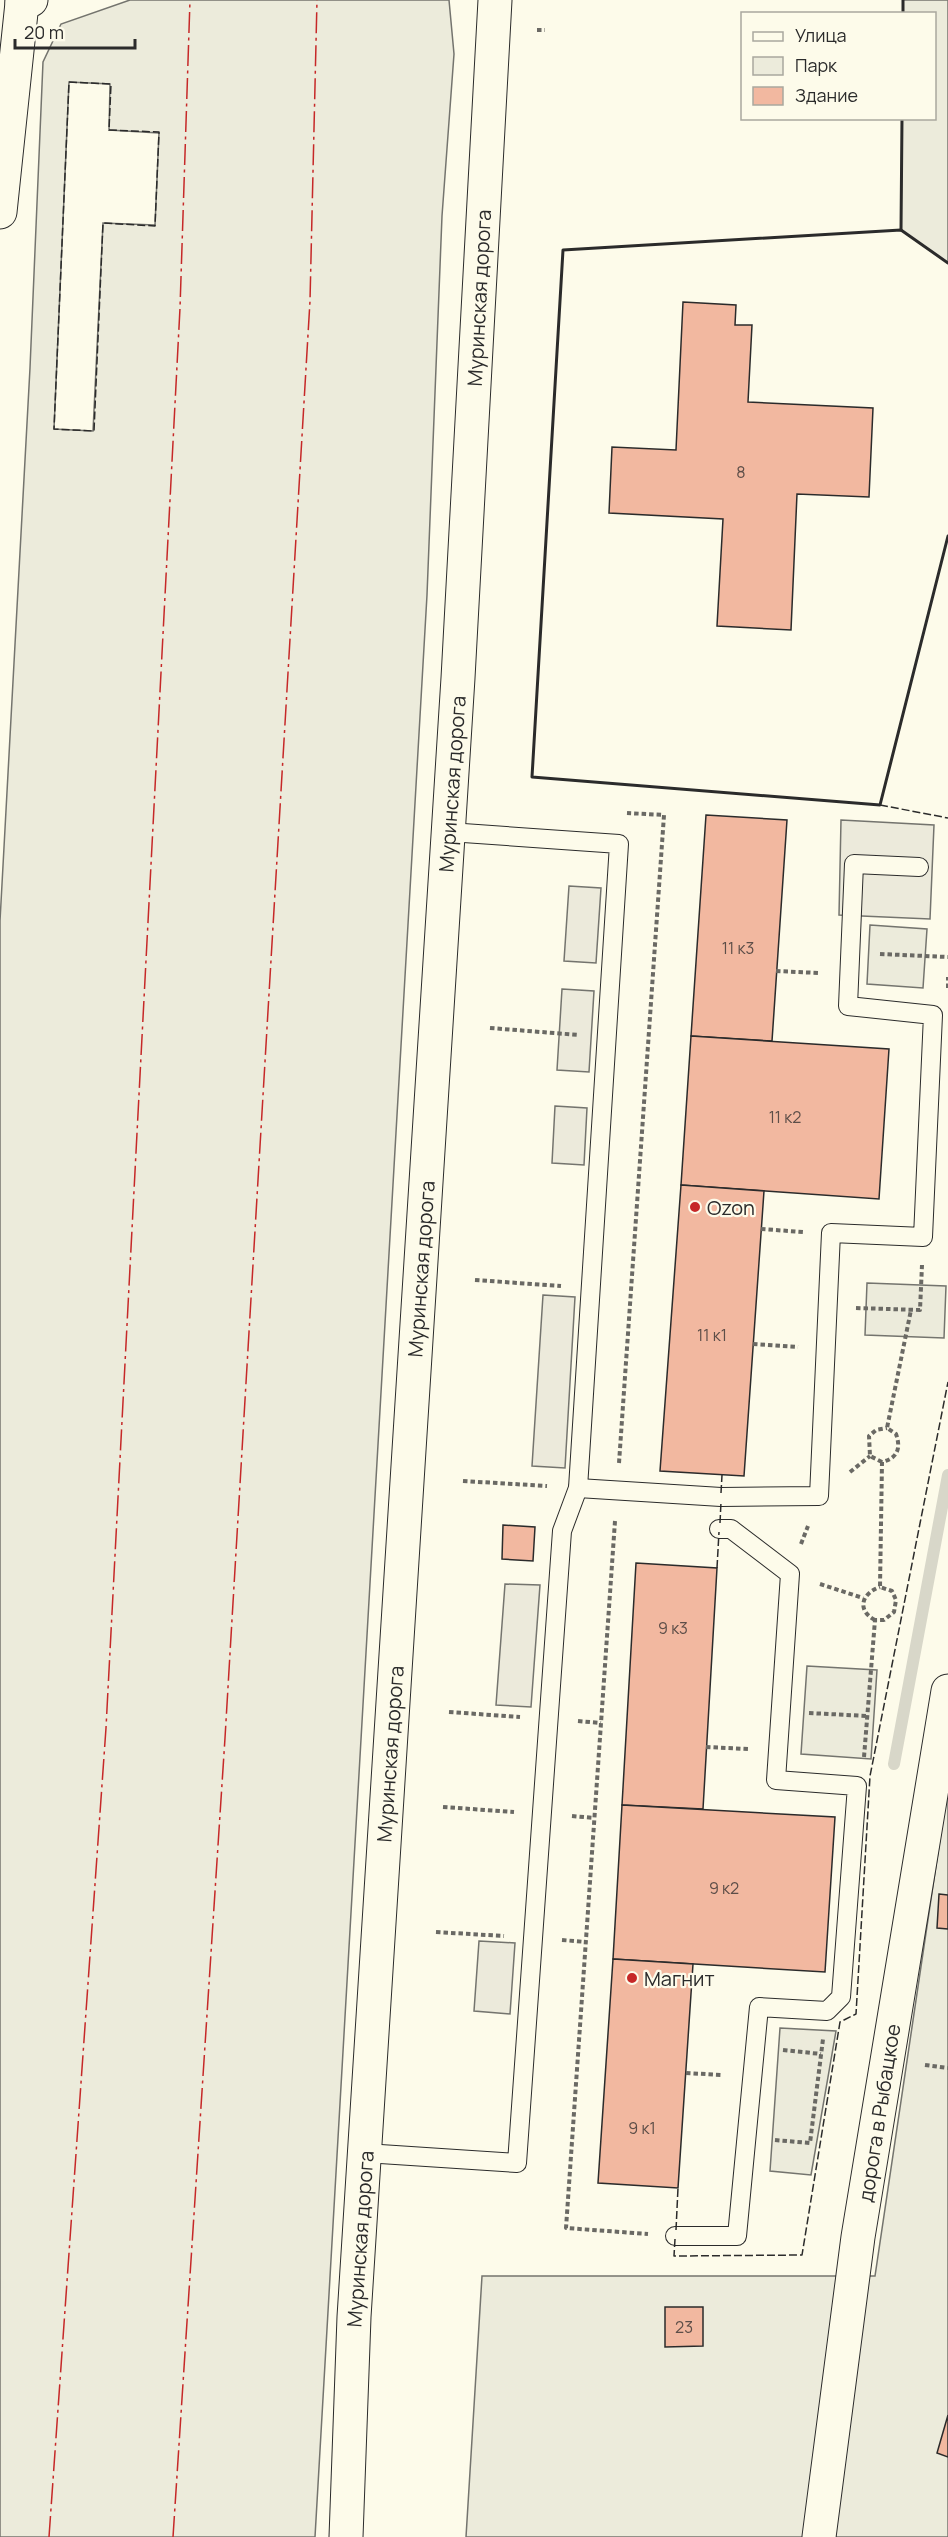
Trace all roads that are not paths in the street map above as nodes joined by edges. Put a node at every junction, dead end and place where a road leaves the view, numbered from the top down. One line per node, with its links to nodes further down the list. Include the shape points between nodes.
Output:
1 (495, 0): 4 (street, Муринская дорога)
2 (19, 4): 3 (street)
3 (0, 212)
4 (449, 832): 6 (lane, via 619,844); 9 (street, Муринская дорога)
5 (919, 867): 6 (lane, via 854,864 848,1006 933,1015 923,1237 831,1233 819,1497 721,1497)
6 (578, 1488): 9 (lane, via 562,1531 517,2163)
7 (719, 1529): 10 (lane, via 731,1529 790,1574 776,1780 857,1786 841,1997 827,2012 759,2007 737,2236)
8 (948, 1691): 12 (street, дорога в Рыбацкое, via 860,2225)
9 (365, 2153): 11 (street, Муринская дорога)
10 (675, 2236)
11 (346, 2537)
12 (819, 2537)

